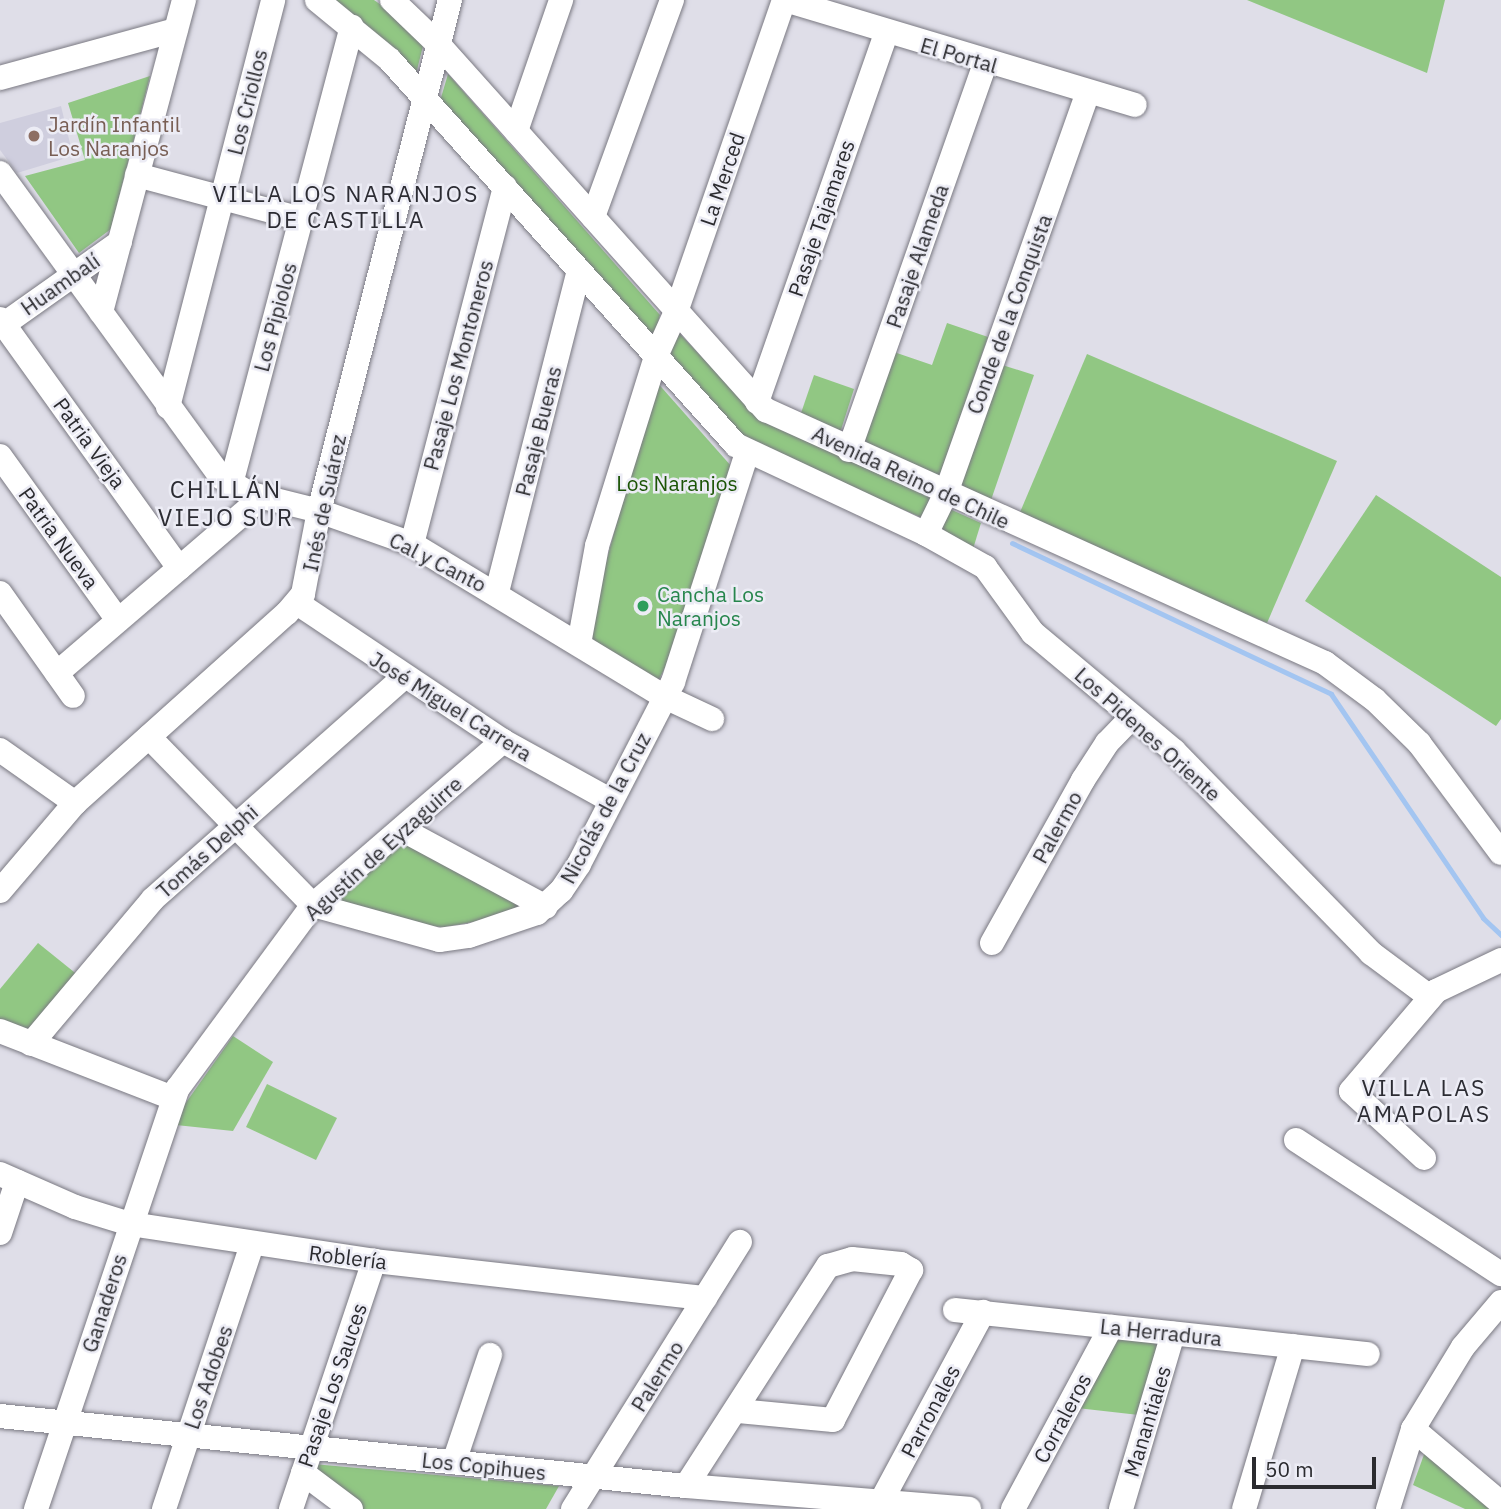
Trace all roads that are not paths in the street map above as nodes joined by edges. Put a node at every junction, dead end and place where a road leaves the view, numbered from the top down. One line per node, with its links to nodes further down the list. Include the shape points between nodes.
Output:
1 (184, 0): 10 (street, Huambalí)
2 (274, 0): 22 (street, Los Criollos)
3 (317, 0): 9 (street)
4 (392, 0): 12 (street, Avenida Reino de Chile)
5 (450, 0): 12 (street, Inés de Suárez)
6 (561, 0): 18 (street)
7 (671, 0): 23 (street)
8 (784, 0): 11 (street, El Portal); 29 (street, La Merced)
9 (352, 27): 16 (street); 24 (street, Los Pipiolos)
10 (176, 30): 14 (street); 20 (street, Huambalí)
11 (886, 34): 13 (street, El Portal); 32 (street, Pasaje Tajamares)
12 (440, 46): 16 (street, Inés de Suárez); 18 (street, Avenida Reino de Chile)
13 (986, 62): 15 (street, El Portal); 34 (street, Pasaje Alameda)
14 (0, 78)
15 (1088, 92): 17 (street, El Portal); 38 (street, Conde de la Conquista)
16 (426, 99): 21 (street); 40 (street, Inés de Suárez)
17 (1135, 105)
18 (516, 131): 23 (street, Avenida Reino de Chile)
19 (0, 173): 27 (street, Cal y Canto)
20 (137, 175): 22 (street); 25 (street, Huambalí)
21 (505, 187): 26 (street); 42 (street, Pasaje Los Montoneros)
22 (223, 199): 24 (street); 33 (street, Los Criollos)
23 (593, 217): 29 (street, Avenida Reino de Chile)
24 (301, 219): 37 (street, Los Pipiolos)
25 (120, 242): 27 (street, Huambalí); 28 (street, Huambalí)
26 (579, 270): 31 (street); 45 (street, Pasaje Bueras)
27 (74, 274): 28 (street, Cal y Canto); 30 (street, Huambalí)
28 (101, 312): 33 (street, Cal y Canto)
29 (676, 312): 31 (street, La Merced); 32 (street, Avenida Reino de Chile)
30 (1, 323): 43 (street, Patria Vieja)
31 (656, 356): 35 (street); 48 (street, La Merced, via 597,546)
32 (757, 402): 34 (street, Avenida Reino de Chile)
33 (168, 407): 37 (street, Cal y Canto, via 212,468)
34 (849, 450): 38 (street, Avenida Reino de Chile)
35 (747, 453): 41 (street); 52 (street, Nicolás de la Cruz, via 692,635)
36 (0, 456): 47 (street, Patria Nueva)
37 (230, 484): 39 (street, Cal y Canto)
38 (946, 493): 41 (street, Conde de la Conquista); 62 (street, Avenida Reino de Chile, via 1325,663 1352,680 1419,743)
39 (262, 497): 40 (street, Cal y Canto); 43 (street)
40 (319, 511): 42 (street, Cal y Canto); 46 (street, Inés de Suárez, via 309,577)
41 (926, 534): 53 (street, Los Pidenes Oriente, via 985,567 1033,633)
42 (412, 544): 45 (street, Cal y Canto)
43 (179, 568): 47 (street)
44 (0, 593): 49 (street)
45 (497, 593): 48 (street, Cal y Canto)
46 (297, 603): 50 (street, José Miguel Carrera); 55 (street, Inés de Suárez)
47 (118, 620): 49 (street)
48 (579, 644): 52 (street, Cal y Canto)
49 (57, 673): 51 (street)
50 (403, 678): 56 (street, José Miguel Carrera); 60 (street, Tomás Delphi)
51 (73, 696)
52 (665, 697): 54 (street, Cal y Canto); 58 (street, Nicolás de la Cruz)
53 (1132, 717): 66 (street, Palermo, via 1107,743 1083,780); 68 (street, Los Pidenes Oriente, via 1208,784 1371,953)
54 (712, 719)
55 (149, 737): 59 (street, Inés de Suárez); 60 (street, Nicolás de la Cruz)
56 (503, 741): 58 (street, José Miguel Carrera); 61 (street, Agustín de Eyzaguirre)
57 (0, 750): 59 (street)
58 (610, 800): 65 (street, Nicolás de la Cruz, via 579,864)
59 (75, 803): 63 (street, Inés de Suárez)
60 (233, 828): 64 (street, Nicolás de la Cruz); 70 (street, Tomás Delphi, via 153,899)
61 (403, 830): 64 (street, Agustín de Eyzaguirre); 65 (street)
62 (1501, 853)
63 (0, 891)
64 (313, 905): 65 (street, Nicolás de la Cruz, via 439,940 498,928); 71 (street, Agustín de Eyzaguirre)
65 (545, 907)
66 (992, 943)
67 (1501, 960): 68 (street)
68 (1430, 997): 73 (street, via 1351,1091)
69 (0, 1031): 70 (street)
70 (31, 1044): 71 (street)
71 (173, 1098): 75 (street, Ganaderos)
72 (1296, 1140): 80 (street)
73 (1424, 1158)
74 (8, 1178): 75 (street, Roblería, via 75,1208); 76 (street)
75 (130, 1224): 78 (street, Roblería); 92 (street, Ganaderos)
76 (0, 1233)
77 (740, 1242): 81 (street, Palermo)
78 (253, 1245): 79 (street, Roblería); 94 (street, Los Adobes)
79 (374, 1261): 81 (street, Roblería); 95 (street, Pasaje Los Sauces)
80 (1501, 1274)
81 (705, 1298): 98 (street, Palermo)
82 (1501, 1302): 93 (street, via 1463,1347)
83 (955, 1310): 84 (street, La Herradura)
84 (983, 1312): 85 (street, La Herradura); 102 (street, Parronales)
85 (1111, 1327): 86 (street, La Herradura); 109 (street, Corraleros)
86 (1173, 1334): 87 (street, La Herradura); 110 (street, Manantiales)
87 (1293, 1346): 88 (street, La Herradura); 111 (street)
88 (1368, 1354)
89 (490, 1355): 96 (street)
90 (738, 1411): 90 (street, via 828,1266 852,1259 901,1264 911,1270 832,1420); 99 (street)
91 (0, 1416): 92 (street, Los Copihues)
92 (64, 1423): 94 (street, Los Copihues); 103 (street, Ganaderos)
93 (1413, 1429): 101 (street); 112 (street)
94 (189, 1435): 95 (street, Los Copihues); 104 (street, Los Adobes)
95 (311, 1448): 96 (street, Los Copihues); 97 (street, Pasaje Los Sauces)
96 (454, 1462): 98 (street, Los Copihues)
97 (303, 1473): 105 (street, Pasaje Los Sauces); 106 (street)
98 (594, 1477): 99 (street, Los Copihues); 107 (street, Palermo)
99 (686, 1486): 100 (street, Los Copihues)
100 (779, 1501): 102 (street, Los Copihues)
101 (1501, 1503)
102 (879, 1505): 108 (street, Los Copihues)
103 (36, 1509)
104 (164, 1509)
105 (291, 1509)
106 (351, 1509)
107 (573, 1509)
108 (969, 1509)
109 (1013, 1509)
110 (1121, 1509)
111 (1244, 1509)
112 (1388, 1509)

